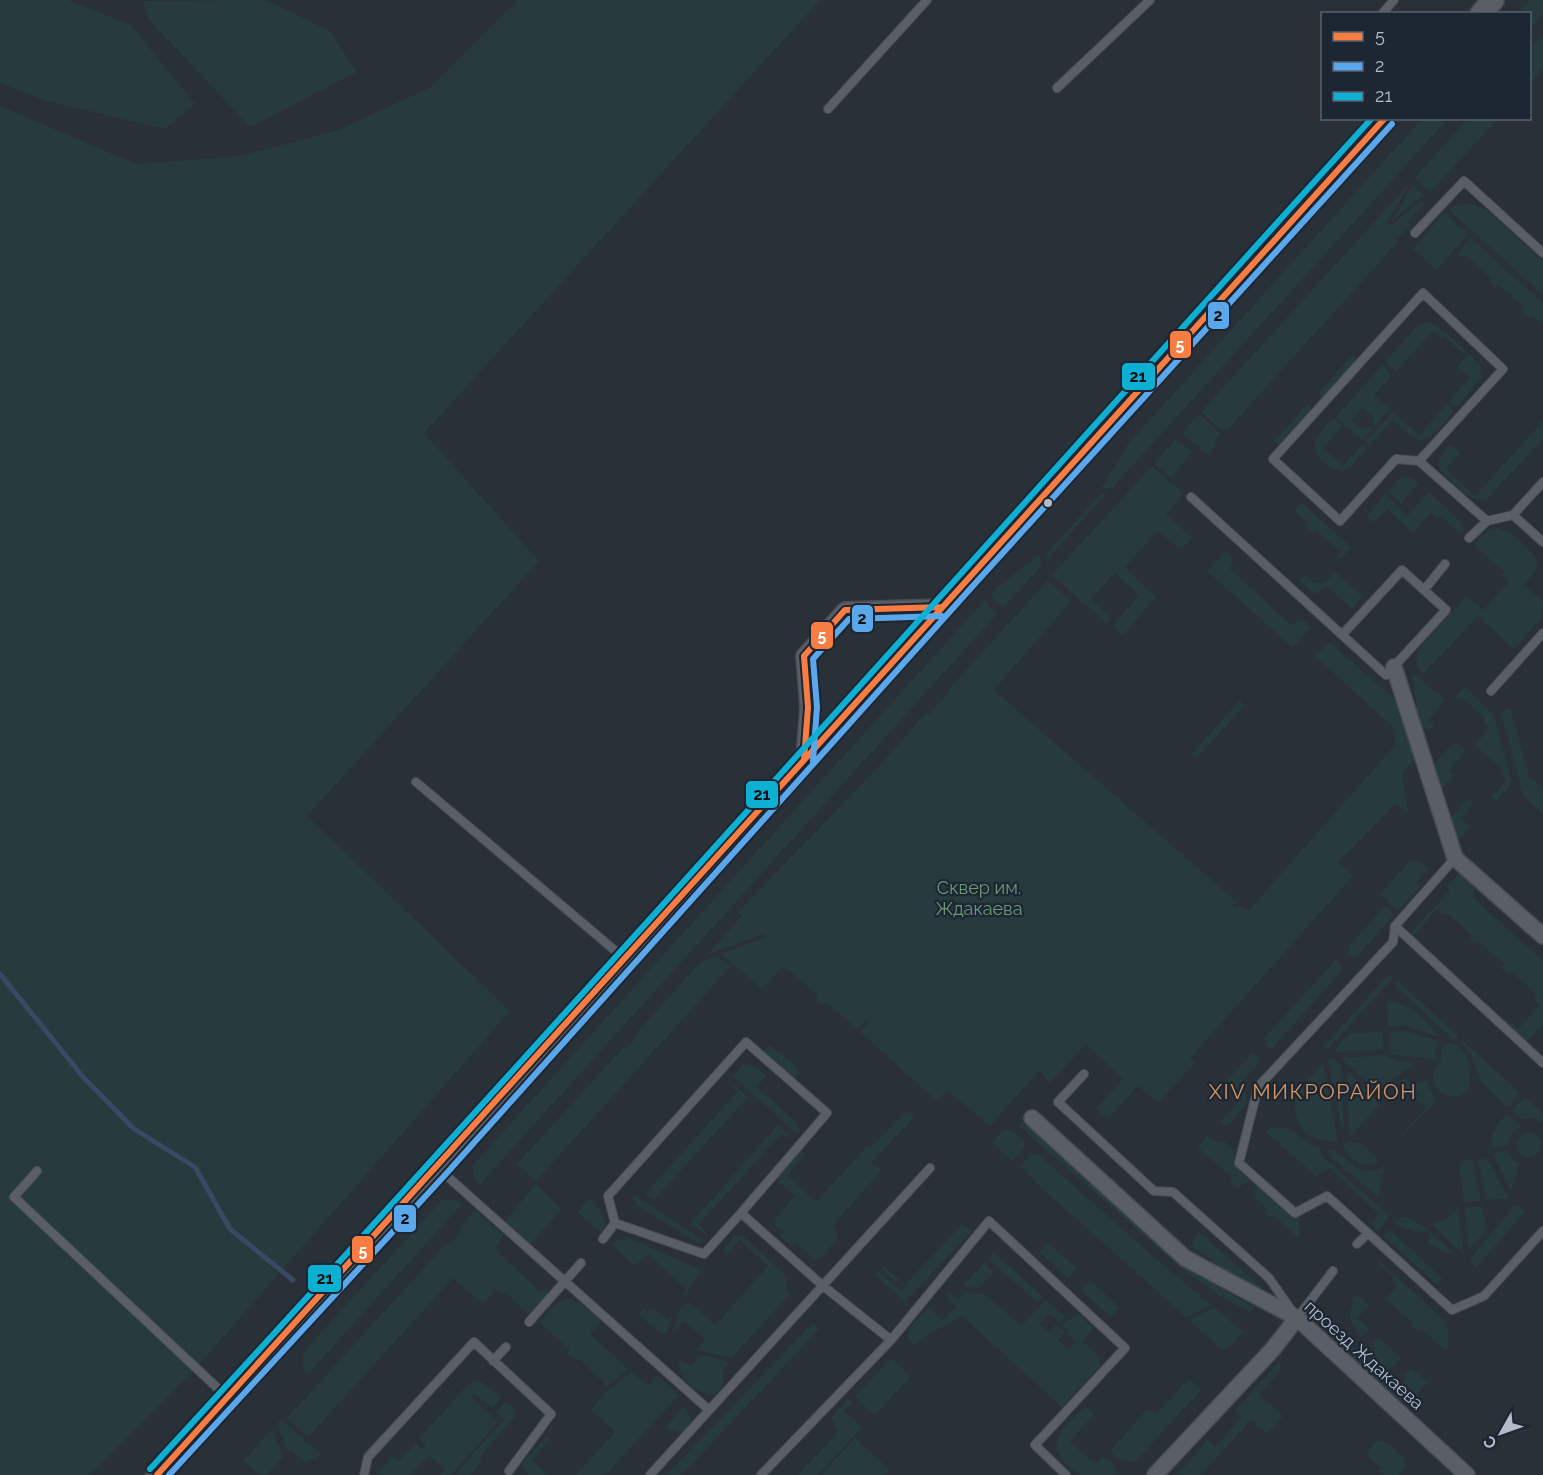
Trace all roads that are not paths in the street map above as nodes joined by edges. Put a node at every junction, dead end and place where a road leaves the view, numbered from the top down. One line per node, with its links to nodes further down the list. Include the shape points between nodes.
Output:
1 (927, 0): 8 (lane)
2 (1150, 0): 7 (lane)
3 (1394, 0): 5 (lane)
4 (1493, 0): 6 (main road)
5 (1384, 12)
6 (1483, 12)
7 (1057, 88)
8 (828, 109)
9 (1383, 120): 21 (main road)
10 (1415, 233): 11 (lane, via 1464,181)
11 (1543, 253)
12 (1419, 461): 12 (lane, via 1396,459 1340,521 1273,459 1423,293 1503,369); 16 (lane)
13 (1543, 482): 15 (lane)
14 (1191, 497): 23 (lane)
15 (1513, 515): 16 (lane); 18 (lane)
16 (1487, 521): 17 (lane)
17 (1469, 537)
18 (1543, 542)
19 (1445, 564): 20 (lane)
20 (1424, 590): 23 (lane, via 1402,570); 24 (lane, via 1446,610)
21 (942, 607): 26 (main road); 26 (street, via 845,610 804,656 808,707)
22 (1543, 633): 25 (lane)
23 (1342, 635): 24 (lane, via 1386,675)
24 (1394, 667): 28 (street)
25 (1491, 691)
26 (804, 760): 31 (main road)
27 (416, 782): 31 (lane)
28 (1455, 858): 29 (lane); 30 (street)
29 (1395, 926): 32 (lane); 41 (lane, via 1393,942 1258,1087 1239,1163 1295,1213 1327,1196)
30 (1543, 936)
31 (626, 960): 35 (main road)
32 (1541, 1058)
33 (1084, 1074): 48 (lane, via 1058,1102 1154,1191 1173,1192 1269,1278)
34 (1032, 1118): 48 (street, проезд Ждакаева, via 1185,1258)
35 (438, 1168): 46 (lane); 53 (main road)
36 (930, 1168): 47 (lane)
37 (38, 1171): 53 (lane, via 14,1197)
38 (741, 1213): 39 (lane, via 704,1254); 39 (lane, via 827,1113 746,1042 608,1196); 47 (lane)
39 (615, 1223): 42 (lane)
40 (1543, 1231): 41 (lane, via 1485,1296 1452,1310)
41 (1368, 1233): 43 (lane)
42 (603, 1239)
43 (1357, 1244)
44 (581, 1263): 46 (lane)
45 (1333, 1271): 48 (lane)
46 (565, 1281): 49 (lane); 54 (lane)
47 (822, 1285): 50 (lane); 54 (lane)
48 (1297, 1317): 55 (street, проезд Ждакаева); 62 (street, via 1273,1349)
49 (529, 1322)
50 (891, 1340): 60 (lane); 61 (lane, via 989,1221 1125,1348 1035,1445)
51 (506, 1347): 52 (lane)
52 (494, 1361): 56 (lane, via 551,1414); 58 (lane, via 474,1342 368,1457)
53 (228, 1398): 57 (main road)
54 (709, 1410): 59 (lane)
55 (1462, 1473)
56 (509, 1474)
57 (157, 1475)
58 (364, 1475)
59 (650, 1475)
60 (761, 1475)
61 (1066, 1475)
62 (1155, 1475)

